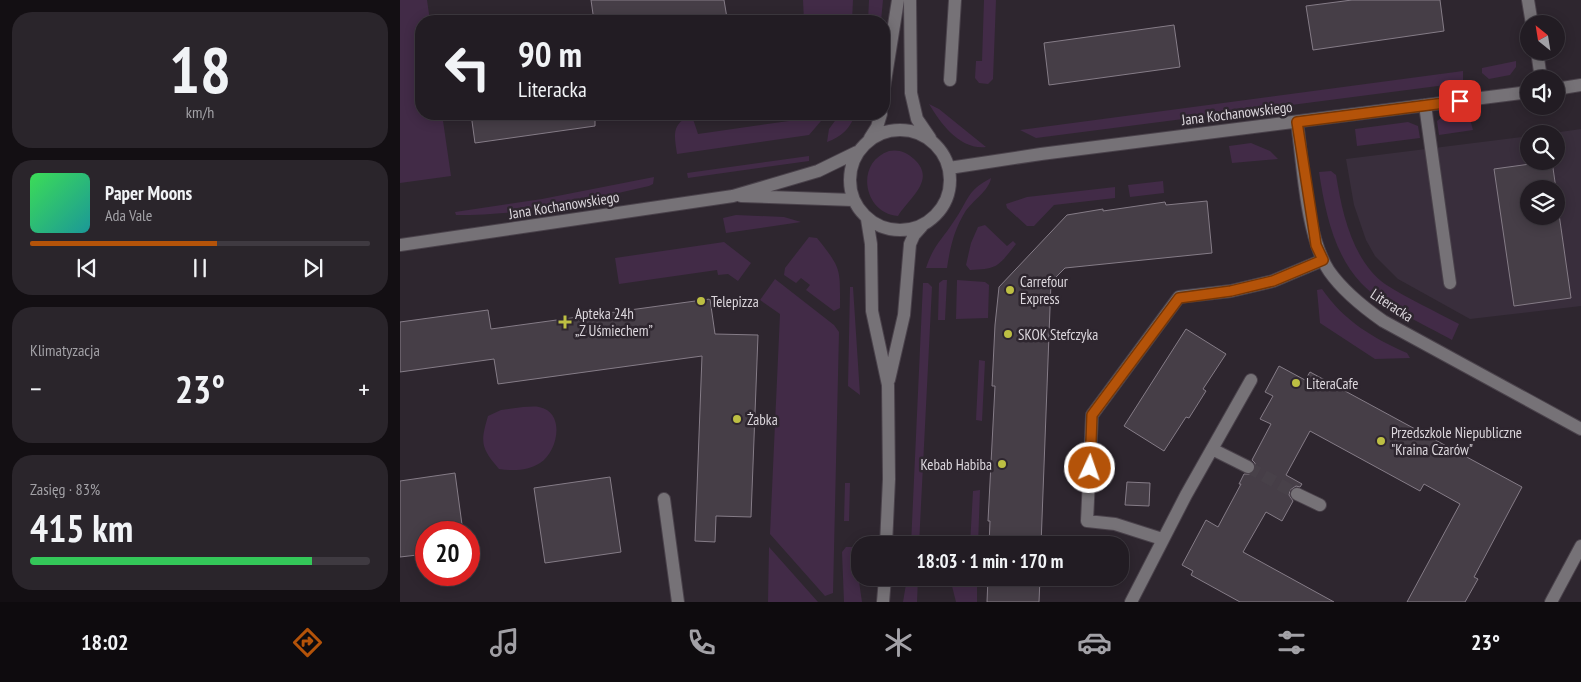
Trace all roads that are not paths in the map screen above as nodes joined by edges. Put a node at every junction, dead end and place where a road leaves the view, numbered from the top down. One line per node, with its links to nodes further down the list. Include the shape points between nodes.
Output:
1 (898, 0): 6 (street)
2 (910, 0): 14 (street, via 911,93 917,120)
3 (954, 0): 7 (street)
4 (1528, 0): 5 (street)
5 (1530, 15)
6 (890, 50)
7 (950, 80)
8 (1581, 85): 9 (street)
9 (1565, 87)
10 (1520, 93): 11 (street, Jana Kochanowskiego)
11 (1425, 105): 13 (street, Jana Kochanowskiego); 24 (street)
12 (880, 120): 15 (street)
13 (1297, 122): 17 (street, Jana Kochanowskiego); 23 (street, Literacka, via 1316,245)
14 (931, 140): 15 (street, via 916,132 899,130 883,132); 17 (street)
15 (869, 141): 16 (street)
16 (857, 152): 18 (street, Jana Kochanowskiego, via 818,171); 19 (street, via 849,175)
17 (950, 168): 21 (street, via 951,185 946,202 936,216)
18 (733, 196): 19 (street, Jana Kochanowskiego); 22 (street, Jana Kochanowskiego)
19 (853, 200): 20 (street)
20 (866, 218): 21 (street, via 890,230 906,231); 26 (street, via 872,244 872,311)
21 (922, 226): 26 (street, via 910,244 904,315)
22 (400, 245)
23 (1323, 260): 27 (street, Literacka, via 1362,307 1382,321); 34 (street, via 1273,281 1179,298 1092,415 1087,521 1115,524)
24 (1450, 283)
25 (1251, 380): 28 (street)
26 (888, 385): 33 (street)
27 (1581, 429)
28 (1212, 449): 29 (street); 34 (street)
29 (1248, 467)
30 (1297, 494): 32 (street)
31 (664, 499): 37 (street)
32 (1320, 505)
33 (886, 536)
34 (1162, 539): 39 (street)
35 (1581, 546): 40 (street)
36 (884, 586): 38 (street)
37 (678, 602)
38 (884, 602)
39 (1131, 602)
40 (1551, 602)

